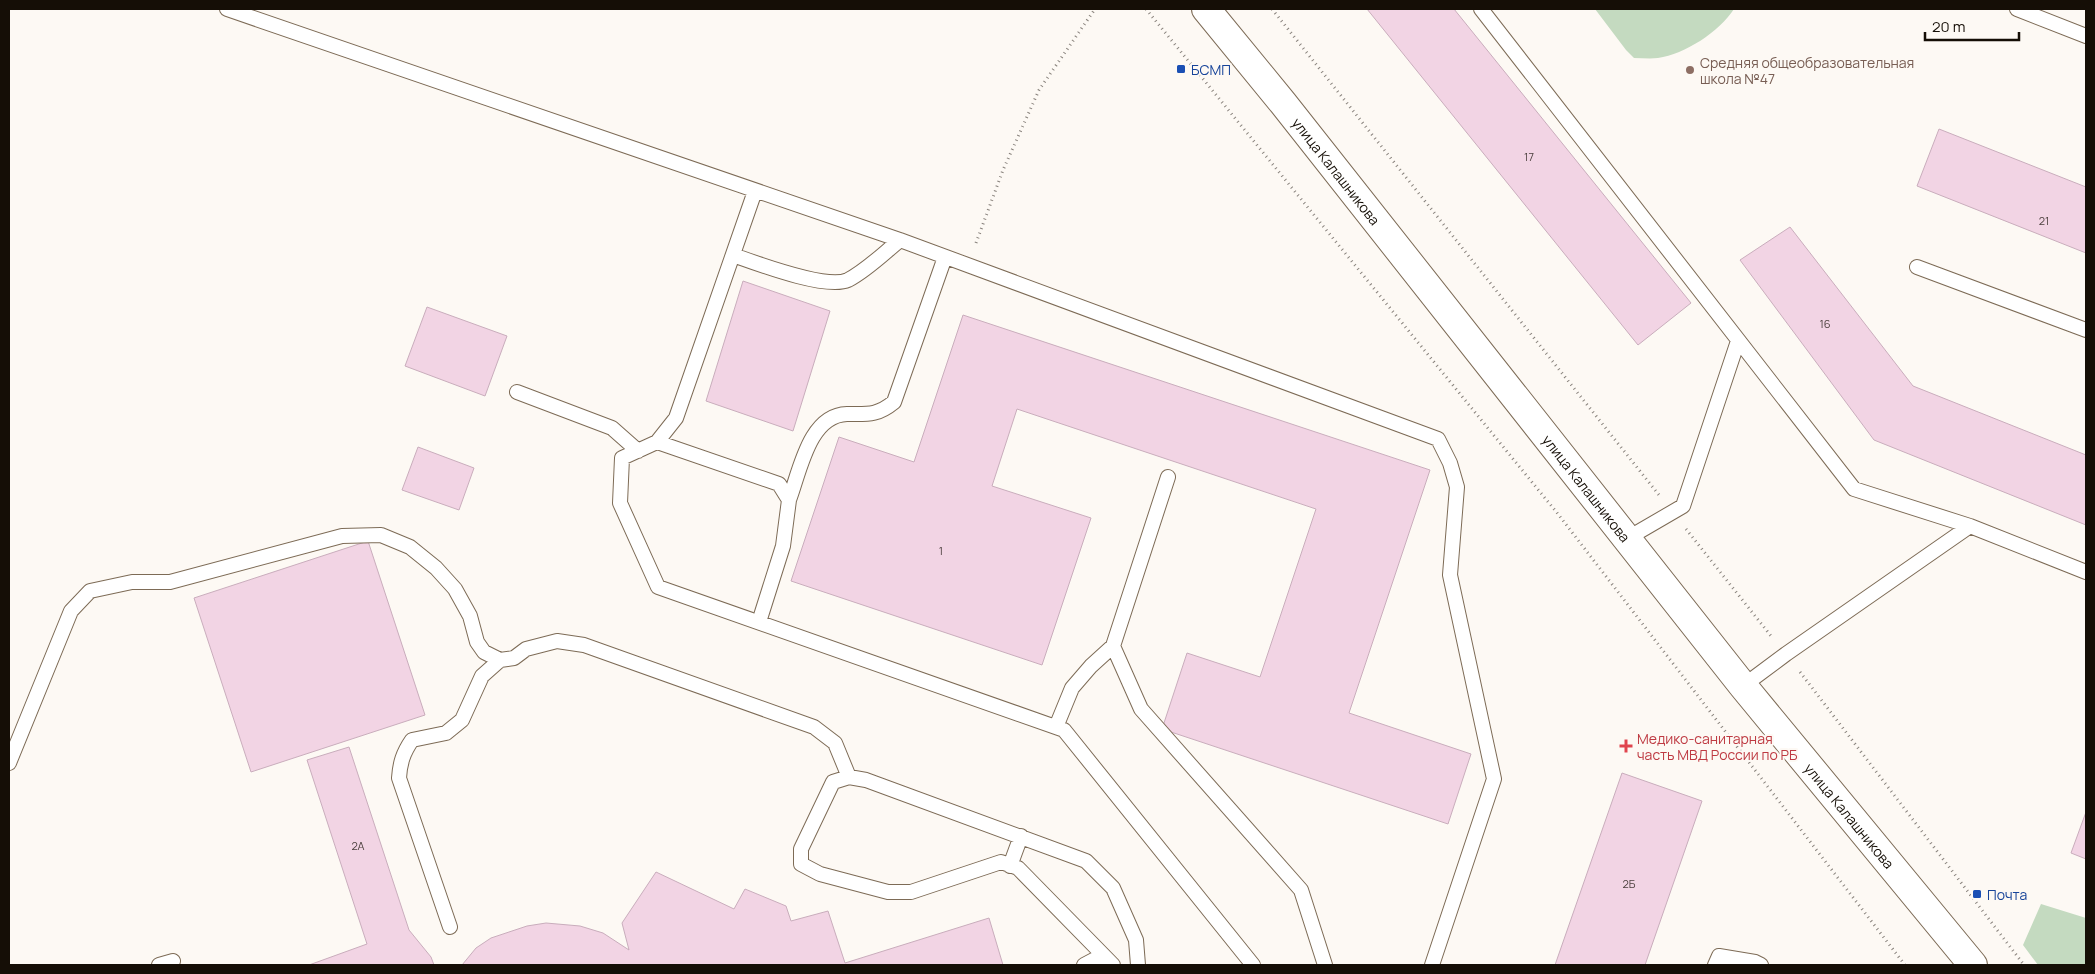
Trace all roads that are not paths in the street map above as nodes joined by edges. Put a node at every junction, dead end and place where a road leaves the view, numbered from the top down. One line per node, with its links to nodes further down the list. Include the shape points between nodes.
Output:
1 (227, 9): 6 (lane)
2 (1206, 9): 19 (main road, улица Калашникова)
3 (1481, 9): 12 (lane)
4 (2017, 9): 5 (lane)
5 (2086, 36)
6 (755, 191): 7 (lane); 8 (lane)
7 (900, 240): 8 (lane, via 846,281 828,282 792,274); 9 (lane)
8 (733, 255): 14 (lane, via 676,418)
9 (946, 257): 17 (lane, via 894,402 882,412 842,414 824,421 813,433); 38 (lane, via 1438,439 1450,463 1457,488 1450,575 1494,779)
10 (1917, 267): 11 (lane)
11 (2086, 330)
12 (1738, 342): 18 (lane, via 1854,489); 19 (lane, via 1683,506)
13 (517, 392): 15 (lane, via 612,428)
14 (657, 442): 15 (lane); 17 (lane, via 779,484)
15 (638, 451): 21 (lane, via 622,458 620,503 658,587)
16 (1168, 477): 22 (lane)
17 (789, 500): 21 (lane, via 783,546)
18 (1970, 526): 20 (lane); 24 (lane)
19 (1628, 538): 24 (main road, улица Калашникова)
20 (2086, 572)
21 (759, 622): 25 (lane)
22 (1113, 646): 25 (lane, via 1072,688); 37 (lane, via 1141,709 1301,890)
23 (500, 660): 26 (lane, via 484,652 477,642 470,616 455,589 410,546 381,535 342,536 170,582 132,582 90,591 71,611); 27 (lane, via 514,658 526,649 557,642 584,645 814,727 835,743); 30 (lane, via 482,676 462,720 446,733 412,740 400,763 399,778)
24 (1743, 686): 41 (main road, улица Калашникова)
25 (1056, 727): 36 (lane, via 1064,730)
26 (9, 764)
27 (849, 777): 28 (lane, via 866,780); 29 (lane, via 834,782 801,849 801,864 820,874 888,892 911,892 1001,862)
28 (1021, 836): 29 (lane); 35 (lane, via 1086,861 1113,888 1136,940)
29 (1010, 866): 32 (lane, via 1018,868)
30 (450, 927)
31 (173, 960): 33 (lane)
32 (1108, 960): 34 (lane)
33 (159, 965)
34 (1084, 965)
35 (1138, 965)
36 (1253, 965)
37 (1325, 965)
38 (1432, 965)
39 (1715, 965): 40 (lane, via 1719,956)
40 (1761, 965)
41 (1973, 965)

